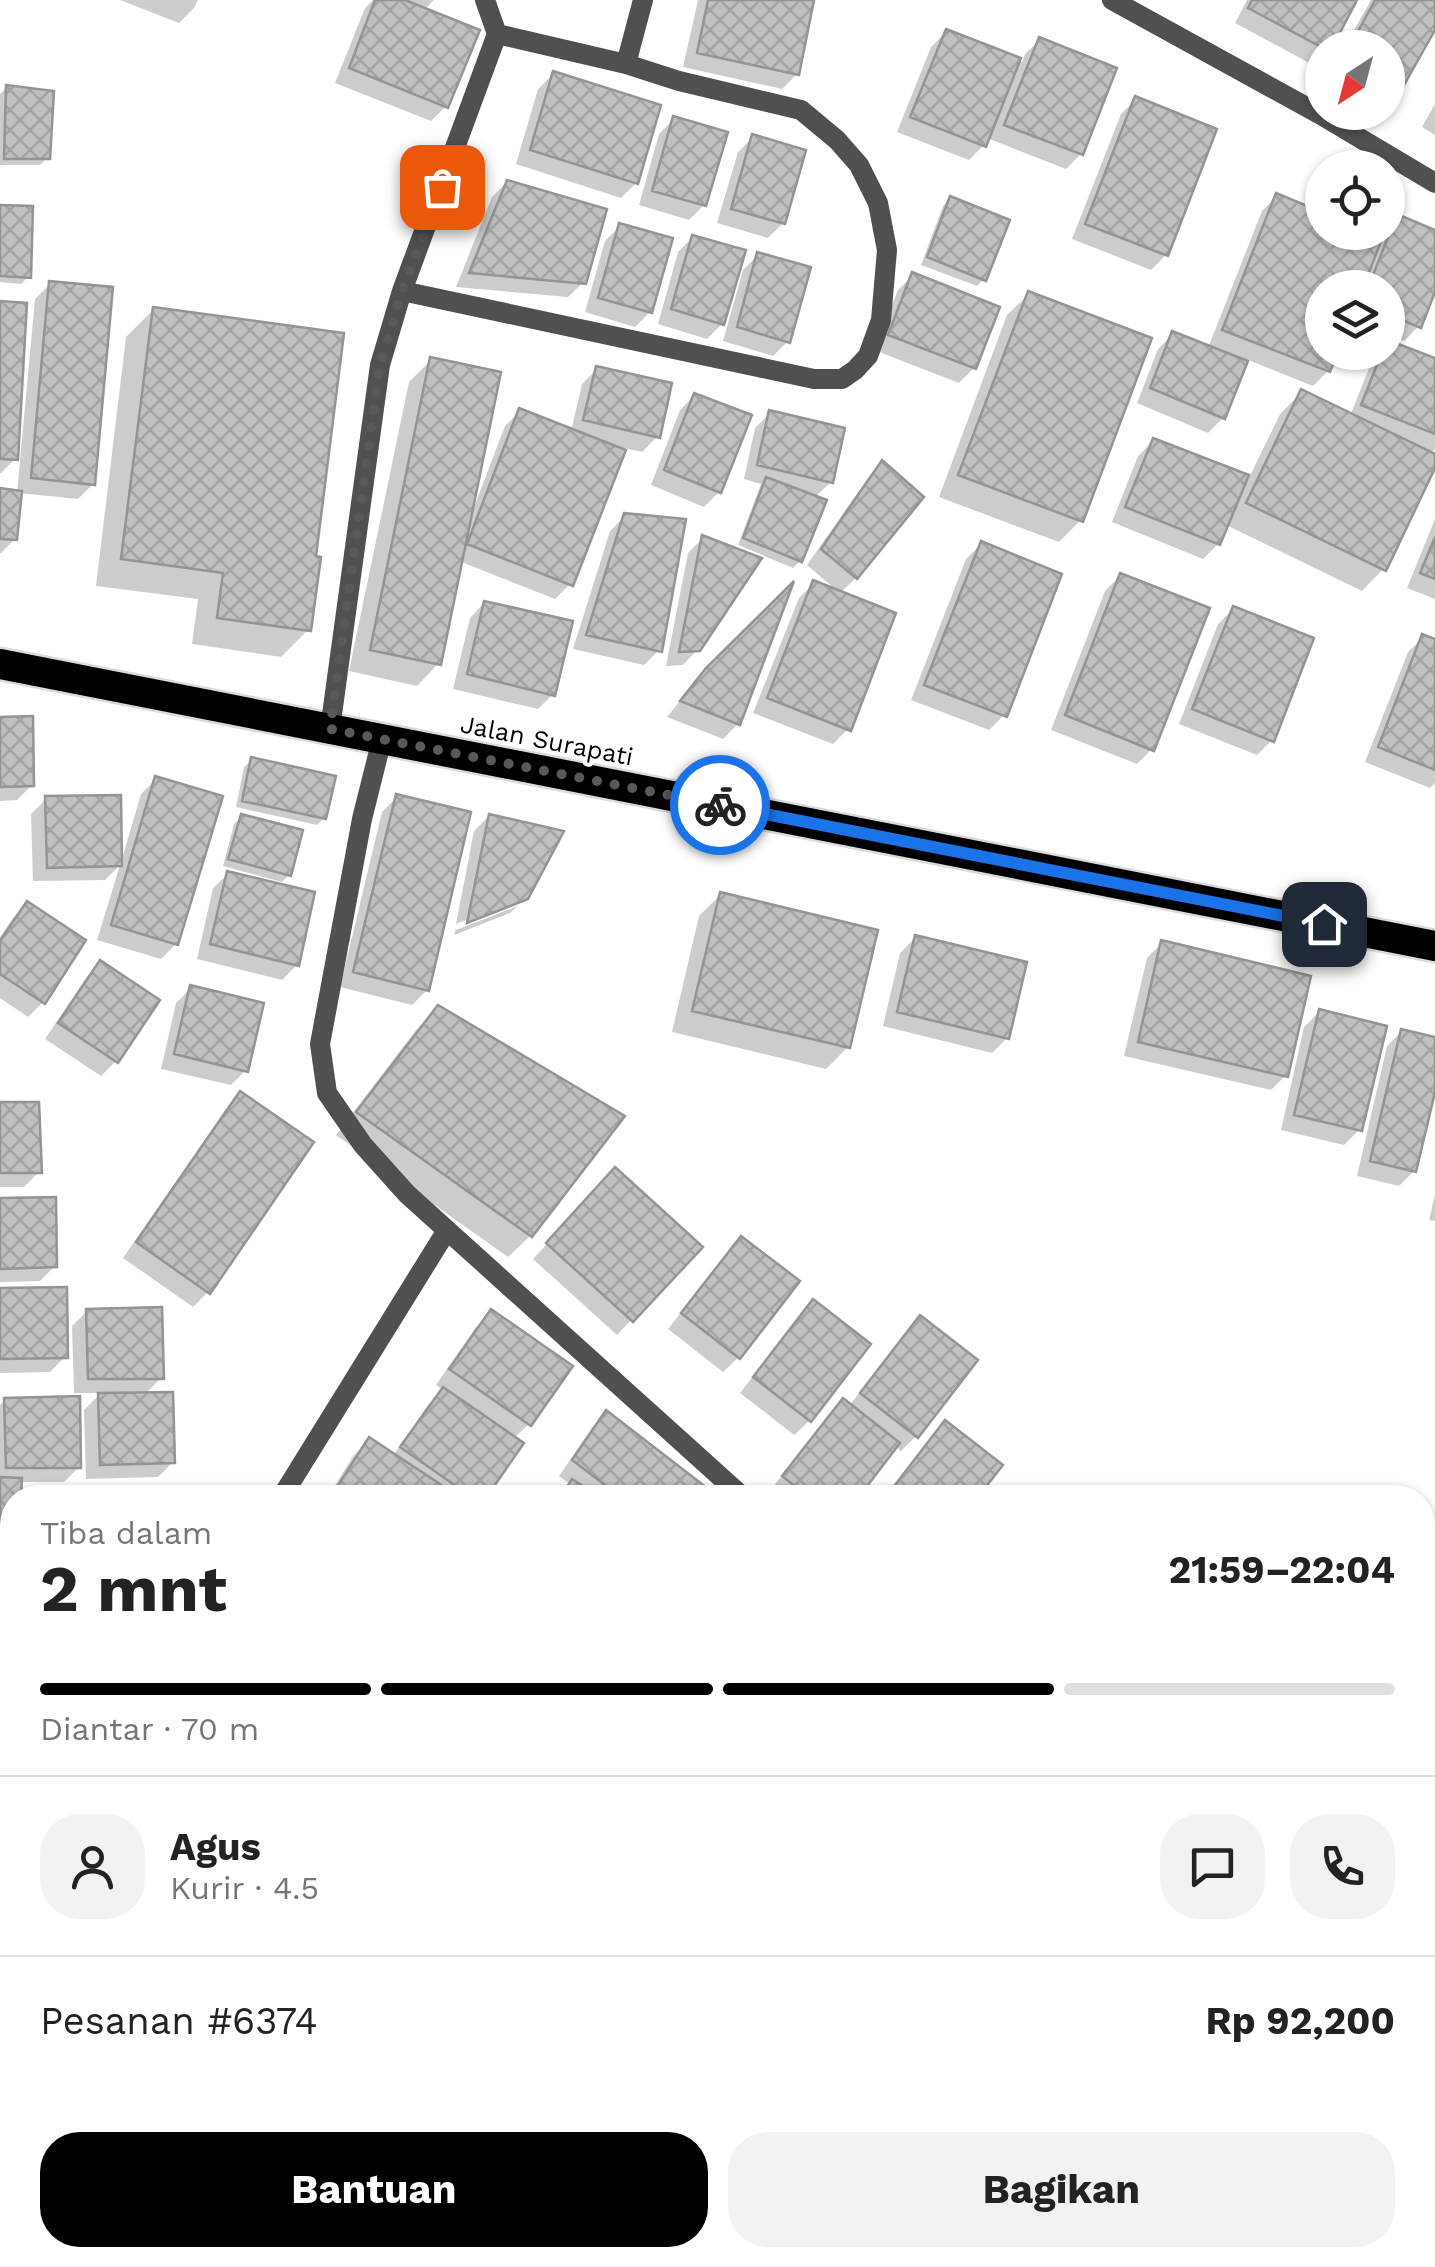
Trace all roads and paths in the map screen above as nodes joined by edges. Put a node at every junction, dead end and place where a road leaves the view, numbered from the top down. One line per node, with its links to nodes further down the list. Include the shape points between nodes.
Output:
1 (486, 0): 4 (street)
2 (643, 0): 5 (street)
3 (1113, 0): 6 (street)
4 (497, 34): 5 (street); 7 (street)
5 (626, 64): 7 (street, via 801,110 838,140 878,203 887,250 881,320 868,356 842,379 814,379)
6 (1435, 183)
7 (402, 291): 9 (street, via 380,365)
8 (0, 664): 9 (highway, Jalan Surapati)
9 (330, 729): 10 (highway, Jalan Surapati)
10 (382, 739): 11 (highway, Jalan Surapati); 12 (street, via 320,1044 327,1094 362,1144)
11 (1435, 946)
12 (446, 1230): 13 (street); 14 (street)
13 (290, 1485)
14 (730, 1485)

